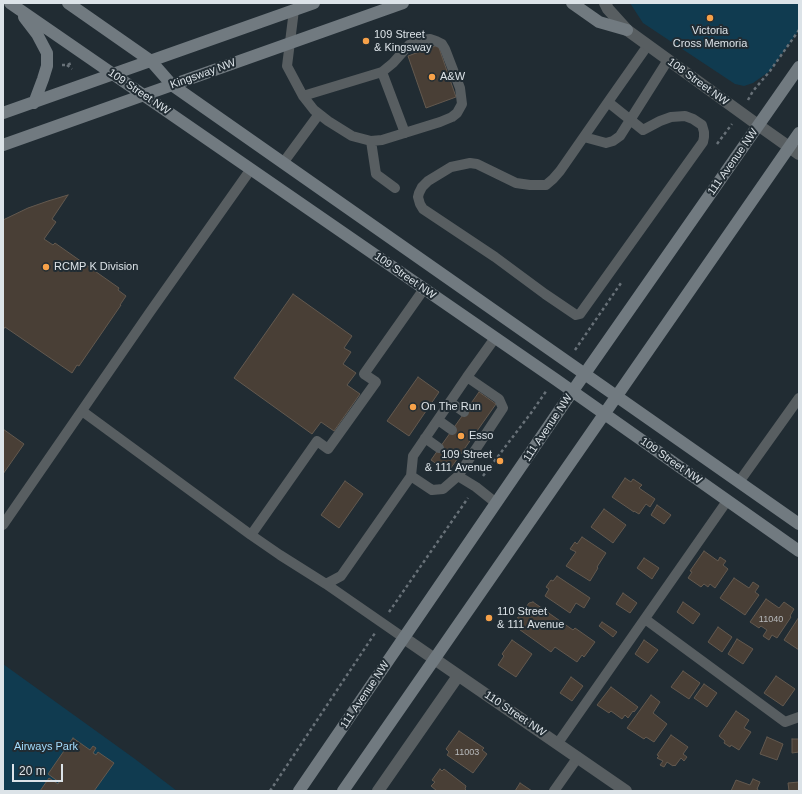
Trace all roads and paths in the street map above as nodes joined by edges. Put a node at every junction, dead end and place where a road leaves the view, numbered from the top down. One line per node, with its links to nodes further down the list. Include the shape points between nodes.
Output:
1 (68, 3): 13 (main road, 109 Street NW)
2 (314, 3): 7 (main road)
3 (403, 3): 10 (main road, Kingsway NW)
4 (572, 3): 8 (main road, via 599,22)
5 (605, 3): 8 (street, 108 Street NW)
6 (14, 6): 18 (main road, 109 Street NW); 24 (main road, via 37,34 47,53 47,66)
7 (294, 10): 10 (lane); 13 (main road)
8 (627, 30): 11 (street, 108 Street NW)
9 (799, 30): 20 (path)
10 (290, 43): 19 (main road, Kingsway NW); 22 (lane, via 287,66)
11 (648, 45): 12 (street, 108 Street NW); 23 (lane)
12 (668, 60): 27 (lane); 28 (street, 108 Street NW)
13 (151, 61): 18 (main road); 19 (main road, 109 Street NW)
14 (67, 65): 16 (path)
15 (799, 66): 28 (main road, 111 Avenue NW)
16 (72, 69)
17 (382, 72): 22 (lane); 29 (lane); 29 (lane, via 409,45 430,39 442,44 460,88 462,104 457,113)
18 (113, 75): 21 (main road, 109 Street NW); 24 (main road)
19 (172, 85): 21 (main road, Kingsway NW); 35 (main road, 109 Street NW)
20 (753, 91)
21 (144, 95): 33 (main road, Kingsway NW); 36 (main road, 109 Street NW)
22 (303, 96): 26 (lane)
23 (608, 102): 27 (lane); 31 (lane)
24 (34, 103): 25 (main road)
25 (3, 113)
26 (319, 114): 32 (lane, via 352,136); 35 (lane)
27 (630, 119): 31 (lane, via 620,136 613,141 606,143); 31 (lane, via 643,130 671,117 685,116 702,125 703,142 580,314 576,315 423,209 418,197 428,181 451,166 470,163 516,183 546,185 560,172)
28 (758, 126): 34 (street, 108 Street NW); 40 (main road, 111 Avenue NW)
29 (405, 133): 32 (lane)
30 (799, 133): 34 (main road)
31 (584, 137)
32 (371, 141): 37 (lane, via 376,174)
33 (3, 145)
34 (794, 151): 43 (main road)
35 (283, 163): 40 (main road, 109 Street NW)
36 (251, 169): 38 (main road, 109 Street NW); 47 (lane)
37 (395, 188)
38 (424, 289): 39 (main road, 109 Street NW); 62 (lane, via 364,374 376,382 328,449 317,441)
39 (495, 338): 41 (lane); 42 (main road, 109 Street NW)
40 (585, 374): 42 (main road, 111 Avenue NW); 43 (main road, 109 Street NW)
41 (467, 377): 45 (lane); 55 (lane, via 499,399 503,408 486,426 460,463)
42 (572, 392): 49 (main road, 109 Street NW); 59 (main road, 111 Avenue NW)
43 (616, 396): 49 (main road); 56 (main road, 109 Street NW)
44 (799, 398): 56 (lane)
45 (450, 402): 48 (lane); 50 (lane)
46 (540, 402): 57 (path)
47 (82, 411): 61 (lane); 62 (lane)
48 (464, 412)
49 (604, 414): 58 (main road, 109 Street NW); 68 (main road)
50 (438, 420): 51 (lane); 52 (lane)
51 (452, 430)
52 (425, 438): 53 (lane); 54 (lane, via 413,456)
53 (439, 448)
54 (411, 476): 55 (lane, via 432,490 443,489); 64 (lane, via 341,576)
55 (458, 476): 57 (lane)
56 (739, 482): 60 (main road, 109 Street NW)
57 (476, 487): 59 (lane); 66 (path)
58 (727, 501): 63 (main road, 109 Street NW); 65 (lane)
59 (496, 503): 67 (main road, 111 Avenue NW)
60 (799, 524)
61 (3, 525)
62 (252, 535): 64 (lane)
63 (799, 551)
64 (326, 584): 66 (lane)
65 (646, 619): 70 (lane, via 785,722); 71 (lane)
66 (382, 622): 67 (lane); 73 (path)
67 (404, 638): 68 (street, 110 Street NW); 74 (main road, 111 Avenue NW)
68 (435, 659): 69 (street, 110 Street NW); 75 (main road)
69 (458, 676): 71 (street, 110 Street NW); 76 (street)
70 (799, 717)
71 (558, 743): 72 (street, 110 Street NW)
72 (578, 757): 77 (lane); 78 (street, 110 Street NW)
73 (270, 791)
74 (299, 791)
75 (343, 791)
76 (378, 791)
77 (554, 791)
78 (626, 791)

